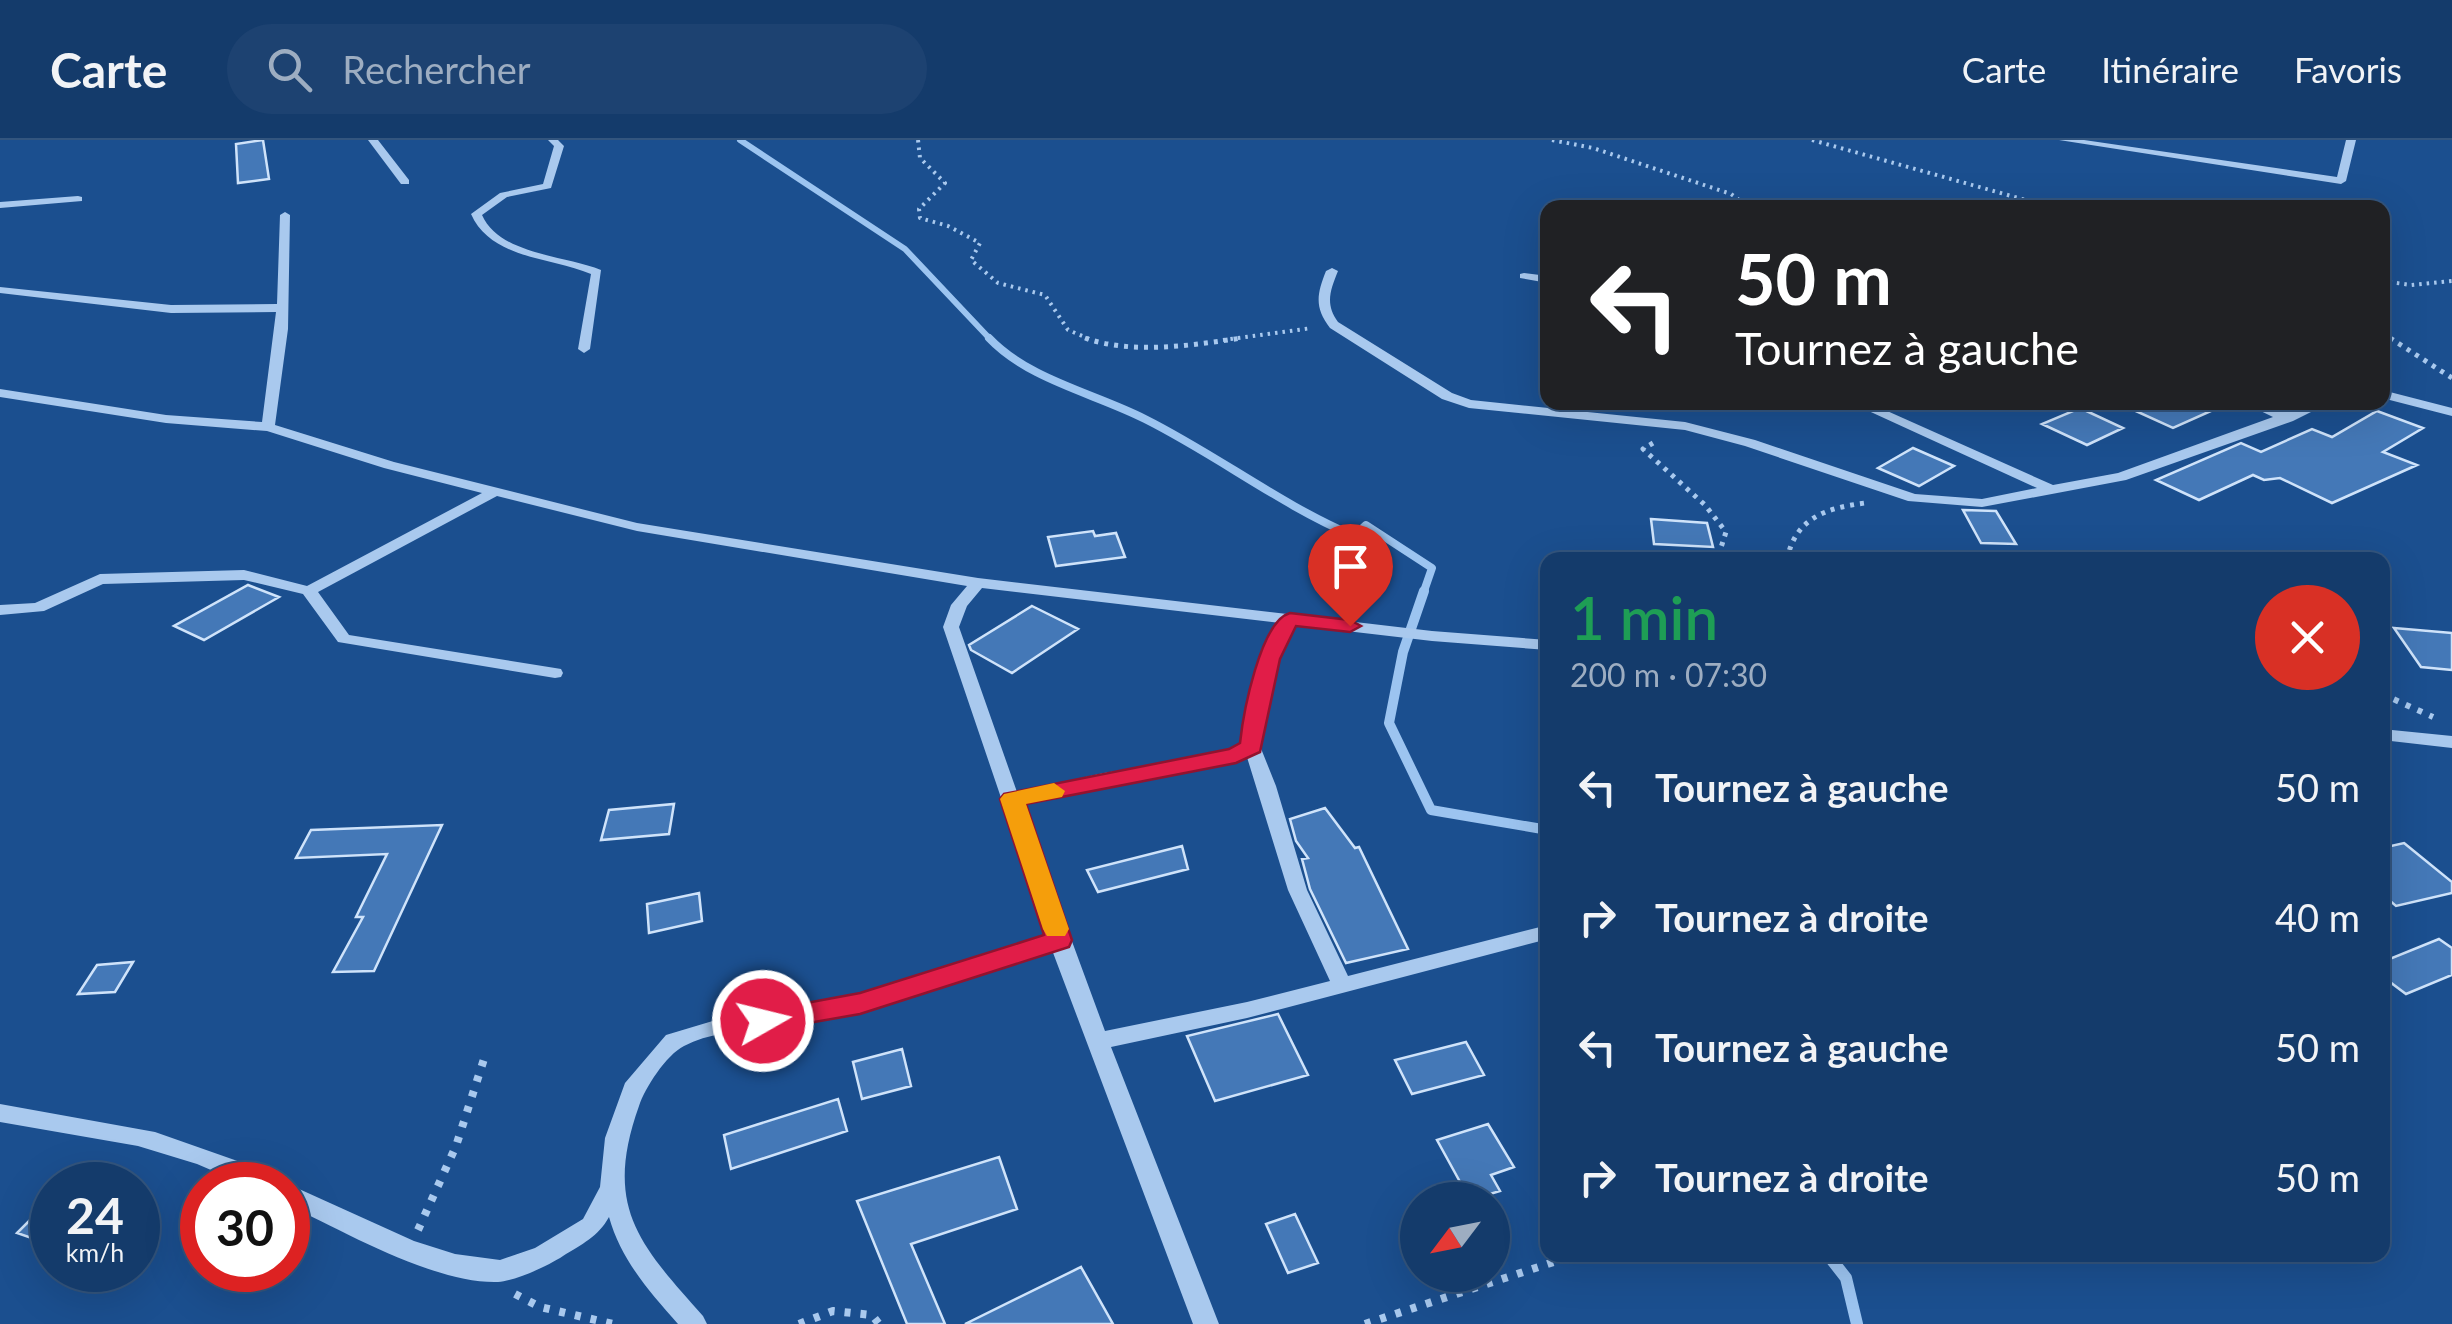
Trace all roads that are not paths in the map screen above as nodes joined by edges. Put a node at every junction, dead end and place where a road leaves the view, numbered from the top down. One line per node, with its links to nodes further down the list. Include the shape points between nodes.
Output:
1 (373, 140): 5 (street)
2 (553, 140): 14 (street, via 559,146 546,186 504,195 476,214 478,226 494,239 597,272)
3 (2064, 140): 4 (street, via 2342,180)
4 (2351, 140)
5 (405, 182)
6 (78, 199): 7 (street)
7 (0, 205)
8 (286, 215): 13 (street)
9 (1332, 271): 23 (street, via 1320,296 1334,325 1468,404 1685,426 1913,498 1982,503)
10 (1524, 276): 11 (street)
11 (1540, 279)
12 (0, 290): 13 (street, via 171,309)
13 (282, 308): 22 (street)
14 (584, 350)
15 (0, 393): 22 (street)
16 (2390, 396): 20 (street)
17 (1873, 410): 23 (street)
18 (2268, 410): 21 (street)
19 (2306, 410): 21 (street)
20 (2452, 412)
21 (2288, 418): 23 (street, via 2121,477)
22 (268, 427): 24 (street)
23 (2054, 491)
24 (494, 492): 25 (street, via 637,527); 26 (street)
25 (978, 583): 28 (street); 34 (street, via 951,627)
26 (309, 590): 27 (street, via 244,574 100,579 38,608); 30 (street, via 344,639)
27 (0, 610)
28 (1290, 619): 29 (street); 33 (street, via 1269,659)
29 (1540, 644)
30 (555, 672)
31 (2390, 735): 32 (street)
32 (2452, 742)
33 (1252, 746): 34 (street, via 1214,761); 37 (street, via 1312,930)
34 (1012, 799): 36 (street)
35 (1540, 934): 37 (street)
36 (1059, 940): 38 (street); 41 (street, via 860,1003 726,1025 674,1041 636,1084 616,1138)
37 (1342, 984): 38 (street)
38 (1099, 1041): 44 (street)
39 (0, 1112): 40 (street, via 138,1137)
40 (214, 1162)
41 (612, 1188): 42 (street, via 591,1226 543,1256 500,1272 408,1250); 43 (street, via 642,1264)
42 (310, 1204)
43 (694, 1324)
44 (1206, 1324)

